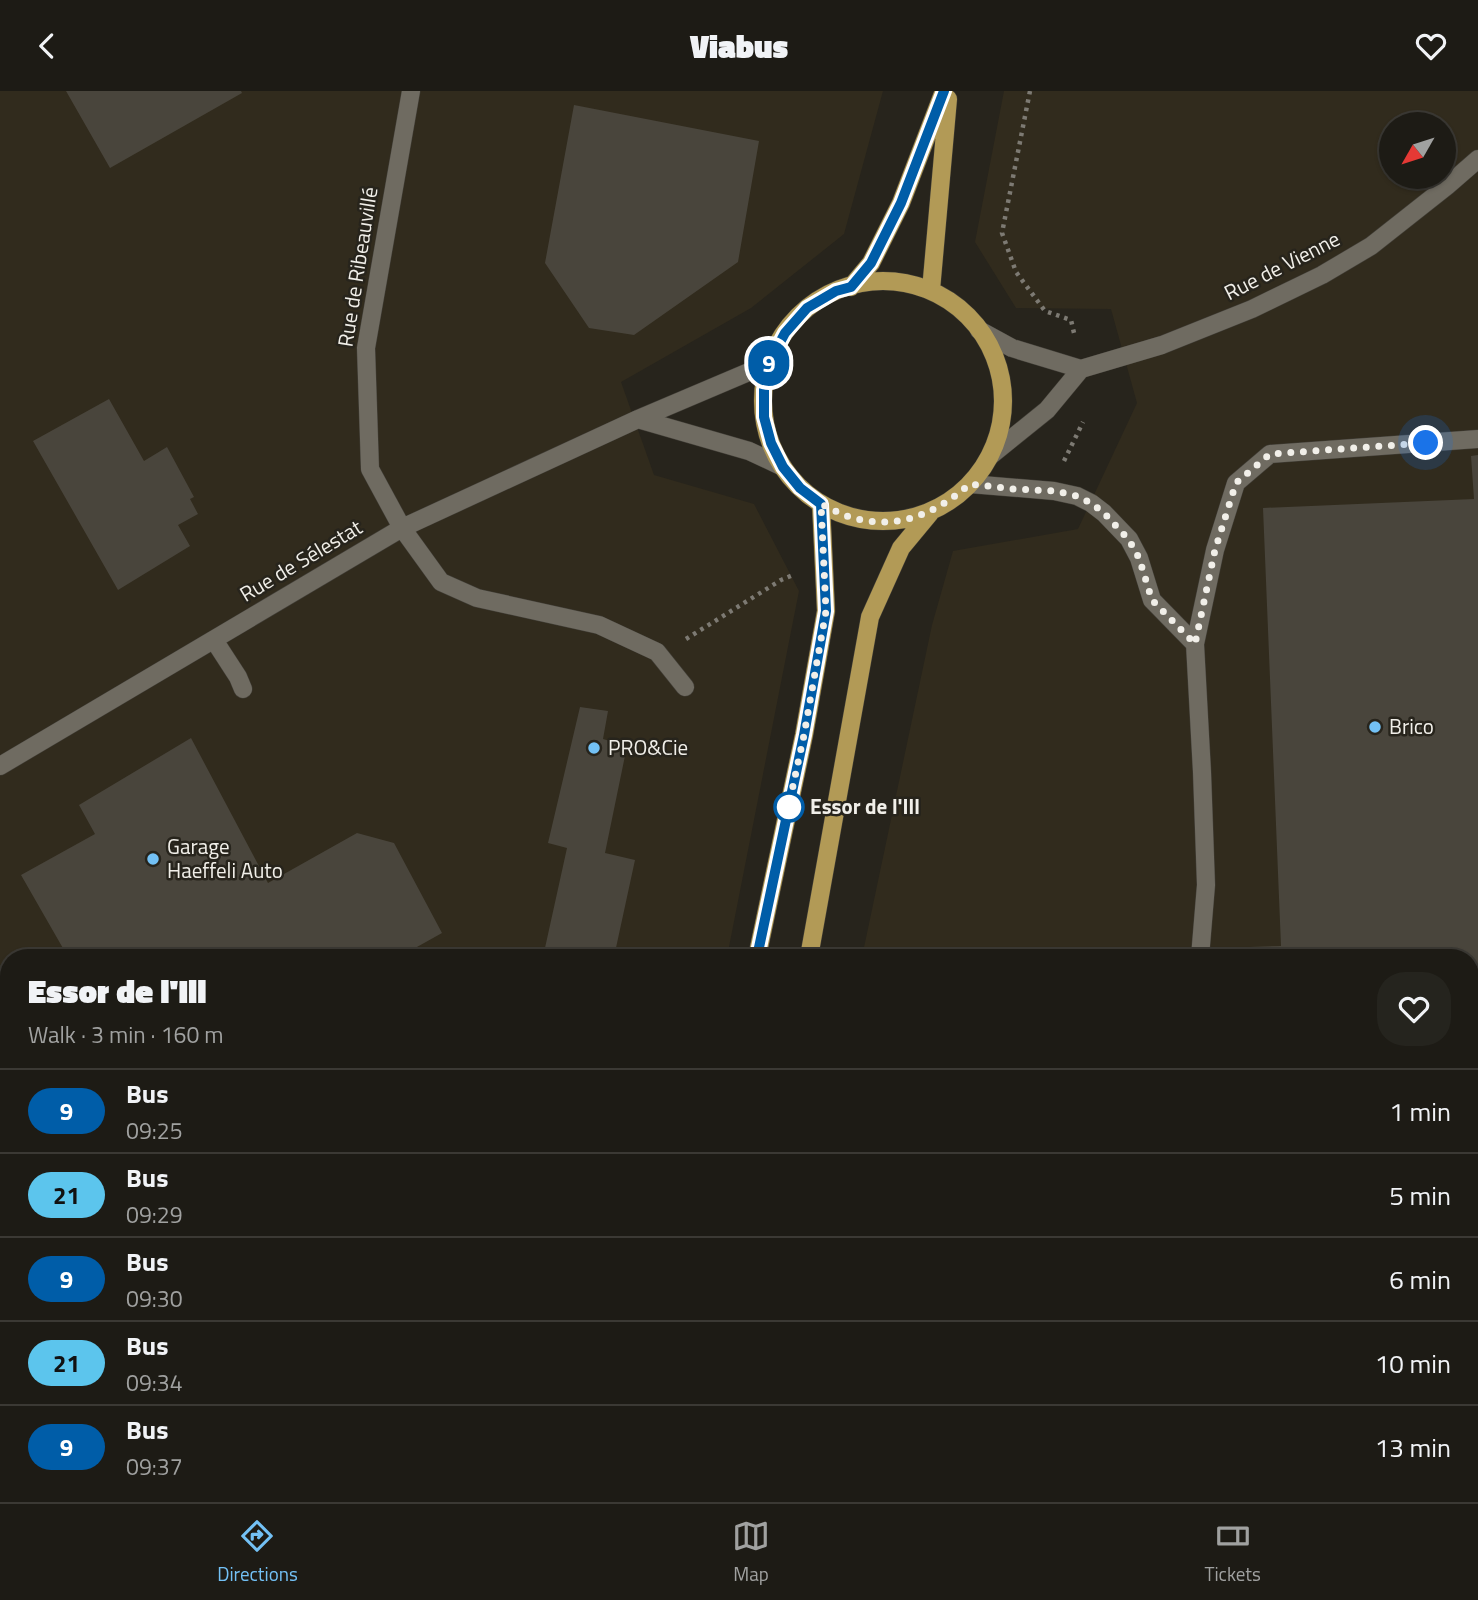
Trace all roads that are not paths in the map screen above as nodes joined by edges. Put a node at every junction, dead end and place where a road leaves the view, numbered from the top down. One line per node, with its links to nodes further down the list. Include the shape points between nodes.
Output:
1 (411, 91): 16 (street, Rue de Ribeauvillé, via 366,348 370,470)
2 (946, 91): 4 (main road, via 901,203 871,263); 5 (main road)
3 (1478, 159): 8 (street, Rue de Vienne, via 1371,246 1322,275 1175,340)
4 (851, 287): 5 (main road, via 900,282); 7 (main road, via 807,308 785,333)
5 (931, 291): 6 (main road, via 958,307)
6 (979, 330): 8 (street, via 1012,348); 11 (main road, via 995,357 1002,388 1002,423)
7 (769, 363): 9 (street, Rue de Sélestat); 12 (main road, via 764,417)
8 (1081, 369): 11 (street, via 1047,409)
9 (638, 418): 12 (street, via 748,451); 16 (street, Rue de Sélestat)
10 (1478, 439): 18 (street, via 1270,454 1236,483 1215,550)
11 (990, 456): 13 (main road)
12 (783, 467): 14 (main road)
13 (970, 484): 15 (main road); 18 (street, via 1055,491 1091,503 1129,540 1152,600)
14 (821, 504): 15 (main road, via 848,516 877,521); 22 (main road, via 826,611)
15 (929, 513): 23 (main road, via 901,548 870,617)
16 (402, 528): 17 (street, Rue de Sélestat); 19 (street, Rue de Ribeauvillé, via 441,582 477,598 598,625 657,652)
17 (214, 640): 20 (street); 21 (street, Rue de Sélestat)
18 (1195, 644): 24 (street, via 1206,885)
19 (685, 687)
20 (243, 689)
21 (0, 766)
22 (759, 949)
23 (810, 949)
24 (1201, 949)

